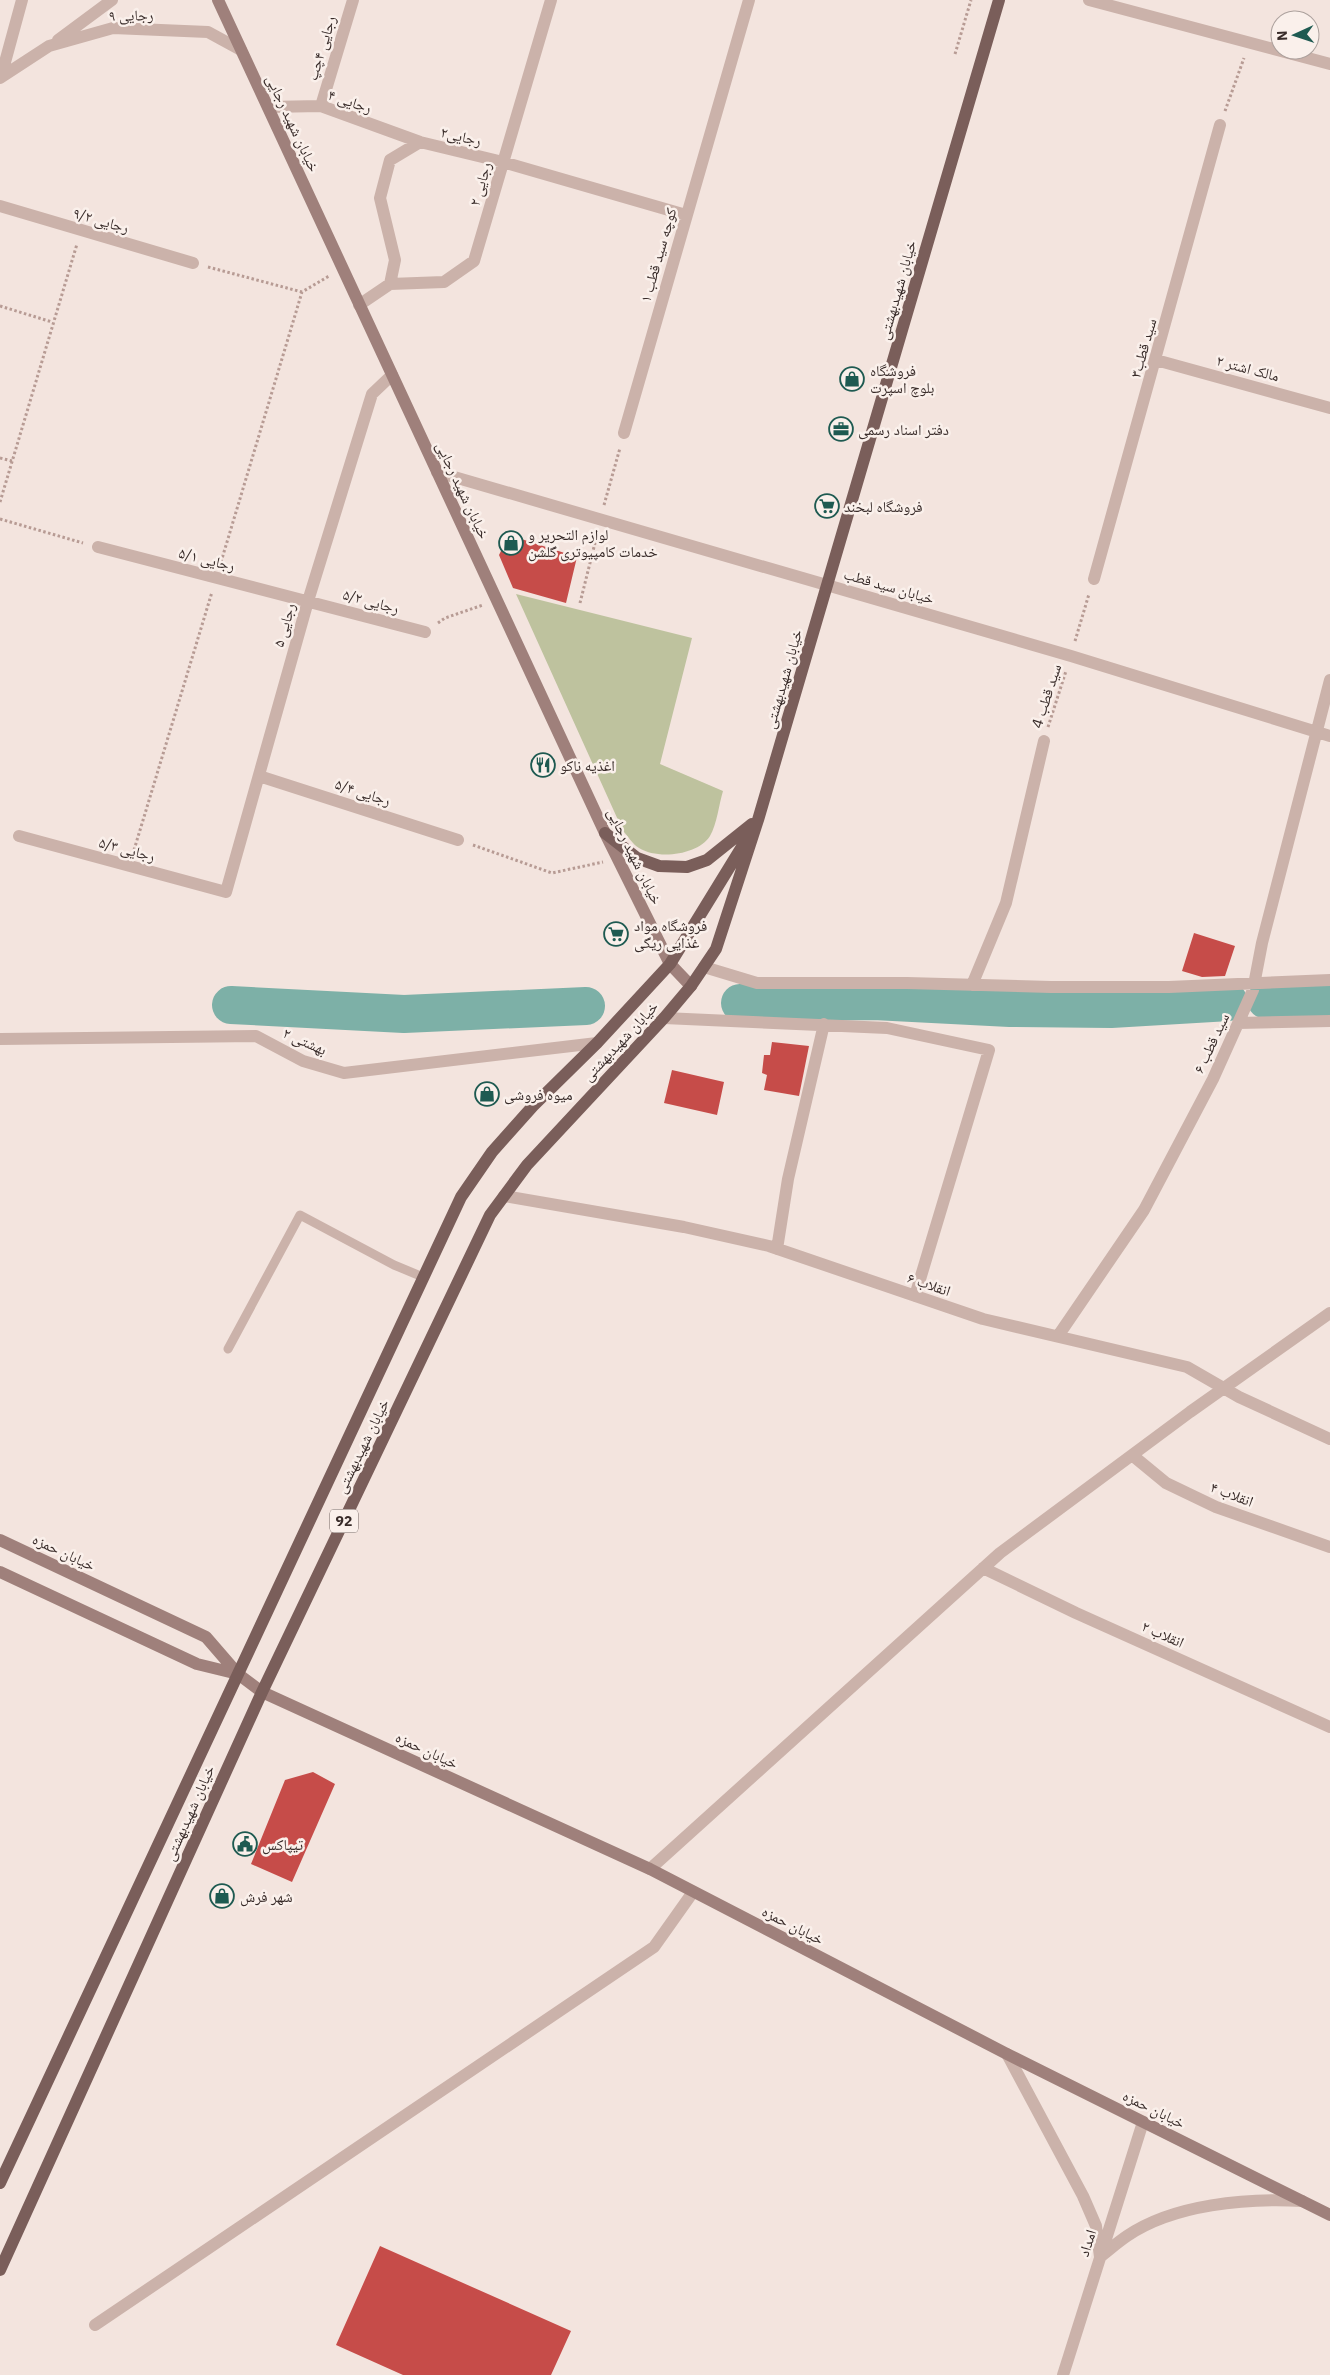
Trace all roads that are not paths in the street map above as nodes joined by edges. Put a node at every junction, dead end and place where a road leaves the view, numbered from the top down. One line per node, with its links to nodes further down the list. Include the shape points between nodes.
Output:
1 (22, 0): 12 (street)
2 (112, 0): 9 (street, رجایی ۹)
3 (218, 0): 10 (main road, خیابان شهید رجایی)
4 (353, 0): 13 (street, رجایی ۴چپ)
5 (551, 0): 17 (street, رجایی ۲)
6 (748, 0): 19 (street, کوچه سید قطب ۱)
7 (998, 0): 30 (main road, خیابان شهیدبهشتی / 92)
8 (1089, 0): 11 (street)
9 (49, 46): 10 (street, رجایی ۹, via 113,28 208,32); 12 (street, رجایی ۹)
10 (242, 50): 14 (main road, خیابان شهید رجایی)
11 (1330, 64)
12 (0, 77)
13 (321, 106): 14 (street, رجایی ۴); 16 (street, رجایی ۴)
14 (268, 107): 22 (main road, خیابان شهید رجایی)
15 (1220, 125): 23 (street, سید قطب۳)
16 (420, 142): 17 (street, رجایی۲); 21 (street, رجایی۲, via 390,160 380,198 395,260)
17 (503, 162): 19 (street, رجایی۲); 21 (street, رجایی ۲, via 474,261 444,282)
18 (0, 206): 20 (street, رجایی ۹/۲)
19 (686, 215): 26 (street, کوچه سید قطب ۱)
20 (193, 263)
21 (390, 284): 22 (street)
22 (359, 305): 24 (main road, خیابان شهید رجایی)
23 (1156, 360): 25 (street, مالک اشتر ۲); 29 (street, سید قطب۳)
24 (392, 375): 27 (main road, خیابان شهید رجایی); 31 (street, رجایی ۵, via 372,394)
25 (1330, 408)
26 (624, 433)
27 (436, 472): 30 (street, خیابان سید قطب); 39 (main road, خیابان شهید رجایی)
28 (98, 548): 31 (street, رجایی ۵/۱)
29 (1094, 579)
30 (827, 585): 34 (street, خیابان سید قطب); 38 (main road, خیابان شهیدبهشتی / 92)
31 (308, 601): 32 (street, رجایی ۵/۲); 37 (street, رجایی ۵)
32 (425, 632)
33 (1330, 680): 34 (street, سید قطب ۶)
34 (1316, 731): 35 (street, خیابان سید قطب); 46 (street, سید قطب ۶)
35 (1330, 736)
36 (1044, 742): 47 (street, via 1006,903)
37 (259, 776): 41 (street, رجایی ۵/۴); 42 (street, رجایی ۵)
38 (758, 820): 39 (main road, via 706,860 687,867 659,866 637,858); 43 (main road, خیابان شهیدبهشتی / 92); 44 (main road, خیابان شهیدبهشتی / 92, via 716,948)
39 (605, 833): 43 (main road, خیابان شهید رجایی)
40 (19, 836): 42 (street, رجایی ۵/۳)
41 (458, 840)
42 (226, 892)
43 (670, 964): 48 (main road, خیابان شهید رجایی); 54 (main road, خیابان شهیدبهشتی / 92)
44 (704, 967): 47 (street, via 757,984); 48 (main road, خیابان شهیدبهشتی / 92)
45 (1330, 980): 46 (street)
46 (1254, 983): 47 (street, via 1169,987); 52 (street, سید قطب ۶)
47 (972, 985)
48 (691, 986): 49 (main road, خیابان شهیدبهشتی / 92)
49 (664, 1018): 51 (street); 55 (main road, خیابان شهیدبهشتی / 92, via 527,1165)
50 (1330, 1021): 52 (street)
51 (824, 1024): 56 (street, via 788,1179); 58 (street, via 887,1028 989,1050)
52 (1238, 1024): 60 (street, سید قطب ۶, via 1144,1210)
53 (0, 1039): 54 (street, بهشتی ۲, via 256,1036 303,1061 344,1073)
54 (597, 1043): 57 (main road, خیابان شهیدبهشتی / 92, via 492,1152 461,1197)
55 (504, 1196): 56 (street, انقلاب ۶, via 684,1227); 70 (main road, خیابان شهیدبهشتی / 92, via 490,1215)
56 (777, 1249): 58 (street, انقلاب ۶)
57 (423, 1277): 61 (lane, via 300,1215); 69 (main road, خیابان شهیدبهشتی / 92)
58 (915, 1296): 60 (street, انقلاب ۶, via 983,1319)
59 (1330, 1313): 62 (street)
60 (1058, 1336): 62 (street, انقلاب ۶, via 1187,1367)
61 (228, 1349)
62 (1224, 1389): 63 (street, انقلاب ۶); 64 (street)
63 (1330, 1439)
64 (1132, 1455): 66 (street, انقلاب ۴, via 1166,1483 1216,1507); 67 (street)
65 (0, 1540): 69 (main road, خیابان حمزه, via 206,1637)
66 (1330, 1547)
67 (983, 1568): 71 (street, انقلاب ۲); 72 (street)
68 (0, 1572): 69 (main road, خیابان حمزه, via 197,1664)
69 (238, 1674): 70 (main road, خیابان حمزه); 76 (main road, خیابان شهیدبهشتی / 92)
70 (262, 1692): 72 (main road, خیابان حمزه); 80 (main road, خیابان شهیدبهشتی / 92)
71 (1330, 1727)
72 (650, 1869): 73 (main road, خیابان حمزه)
73 (693, 1892): 74 (main road, خیابان حمزه); 81 (street, via 654,1947)
74 (1007, 2054): 75 (main road, خیابان حمزه); 79 (street, via 1083,2196 1096,2226)
75 (1143, 2122): 77 (main road, خیابان حمزه); 79 (street, امداد)
76 (0, 2183)
77 (1302, 2201): 78 (main road, خیابان حمزه); 79 (street, via 1263,2199 1222,2203 1161,2219 1128,2235)
78 (1330, 2215)
79 (1100, 2257): 82 (street, امداد)
80 (0, 2270)
81 (95, 2325)
82 (1063, 2375)

